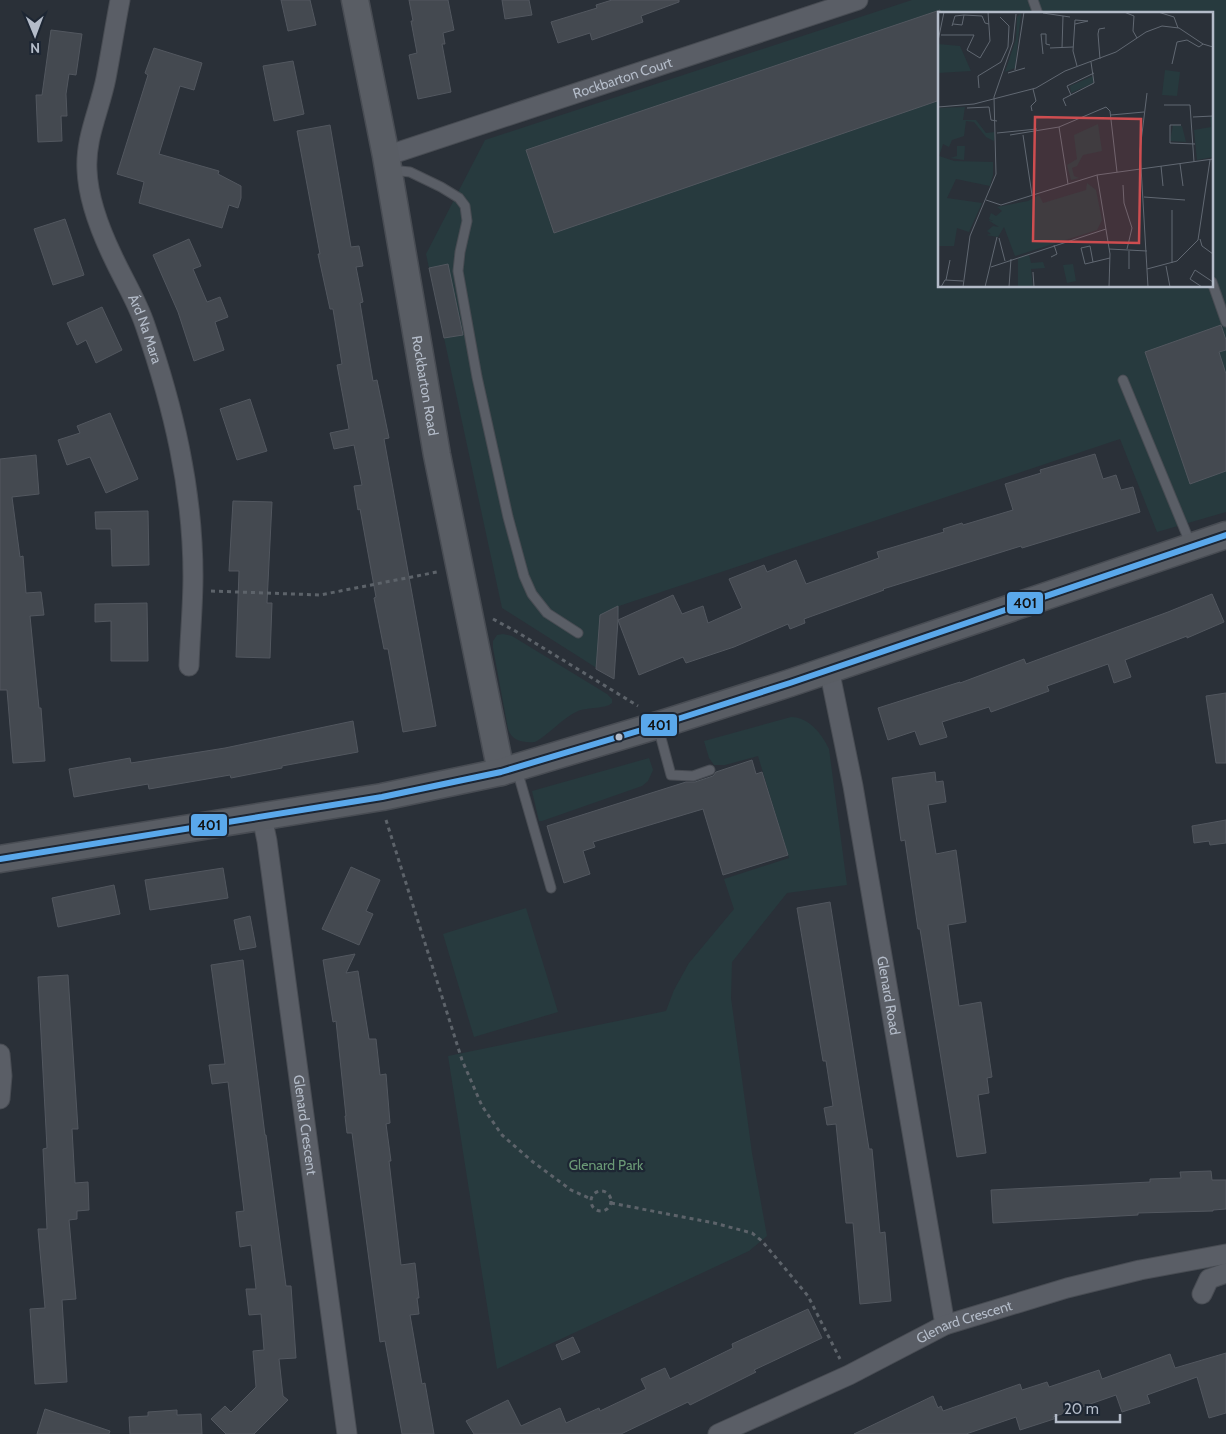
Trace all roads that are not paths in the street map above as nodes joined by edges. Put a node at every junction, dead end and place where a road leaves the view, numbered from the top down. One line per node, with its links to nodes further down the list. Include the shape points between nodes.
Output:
1 (120, 0): 13 (street, Árd Na Mara, via 86,169 90,195 112,255 141,312 164,378 183,459 193,575)
2 (355, 0): 6 (street, Rockbarton Road)
3 (858, 0): 6 (street, Rockbarton Court)
4 (1033, 0): 5 (lane)
5 (1037, 12)
6 (387, 163): 12 (lane, via 441,187 459,198 465,206 468,221 458,271 508,517 532,594 547,613); 16 (street, Rockbarton Road, via 468,611)
7 (1214, 288): 8 (lane)
8 (1226, 322)
9 (1123, 380): 11 (lane)
10 (1226, 535): 11 (street)
11 (1192, 547): 14 (street)
12 (578, 633)
13 (189, 666)
14 (829, 669): 15 (street); 26 (street, Glenard Road, via 854,796)
15 (650, 717): 16 (street); 17 (lane, via 671,775 693,776)
16 (508, 770): 18 (street, via 382,797); 20 (lane, via 522,794)
17 (710, 770)
18 (262, 817): 19 (street); 27 (street, Glenard Crescent)
19 (0, 859)
20 (551, 888)
21 (0, 1054): 22 (street)
22 (0, 1099)
23 (1226, 1254): 26 (street, Glenard Crescent, via 1067,1288)
24 (1226, 1273): 25 (street, via 1209,1279)
25 (1202, 1294)
26 (945, 1325): 28 (street, Glenard Crescent, via 849,1375)
27 (347, 1434)
28 (718, 1434)

